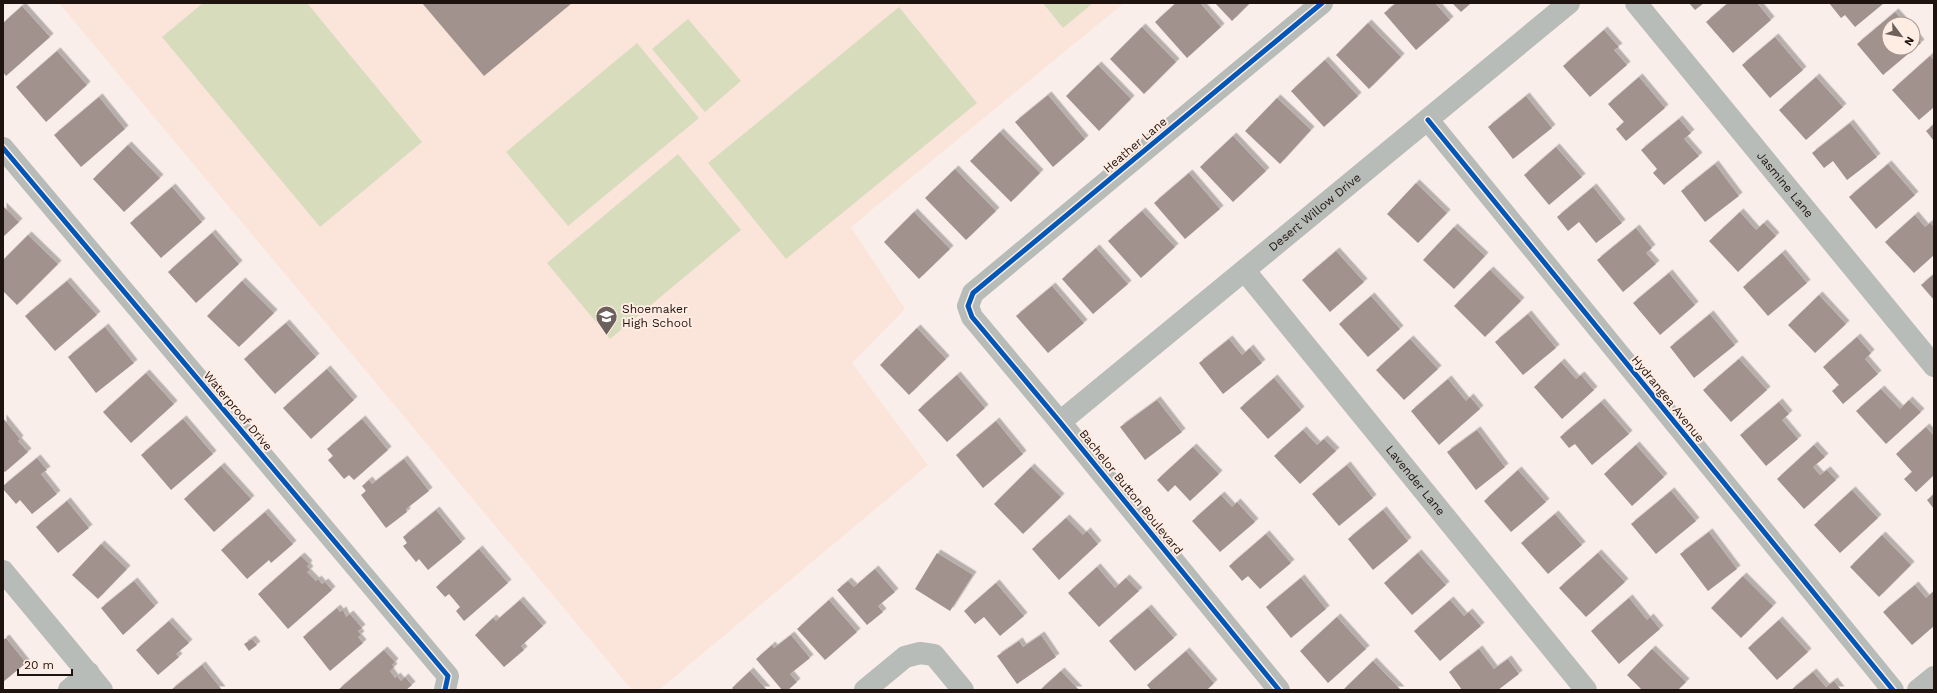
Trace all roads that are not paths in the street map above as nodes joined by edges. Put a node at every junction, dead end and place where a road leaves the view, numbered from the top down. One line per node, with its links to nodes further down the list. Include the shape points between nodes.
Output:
1 (1322, 3): 7 (street, Heather Lane, via 973,293)
2 (1569, 3): 4 (street, Desert Willow Drive)
3 (1636, 3): 8 (street, Jasmine Lane)
4 (1428, 120): 6 (street, Desert Willow Drive); 20 (street, Hydrangea Avenue)
5 (3, 148): 15 (street, Waterproof Drive, via 448,676)
6 (1245, 271): 9 (street, Desert Willow Drive); 19 (street, Lavender Lane)
7 (968, 306): 9 (street, Bachelor Button Boulevard, via 972,316)
8 (1934, 366)
9 (1060, 422): 18 (street, Bachelor Button Boulevard)
10 (3, 571): 11 (street)
11 (89, 673): 13 (street); 14 (street)
12 (1934, 677): 21 (street)
13 (69, 690)
14 (102, 690)
15 (445, 690)
16 (865, 690): 17 (street, via 905,658 920,653 934,654)
17 (963, 690)
18 (1279, 690)
19 (1586, 690)
20 (1893, 690)
21 (1918, 690)

